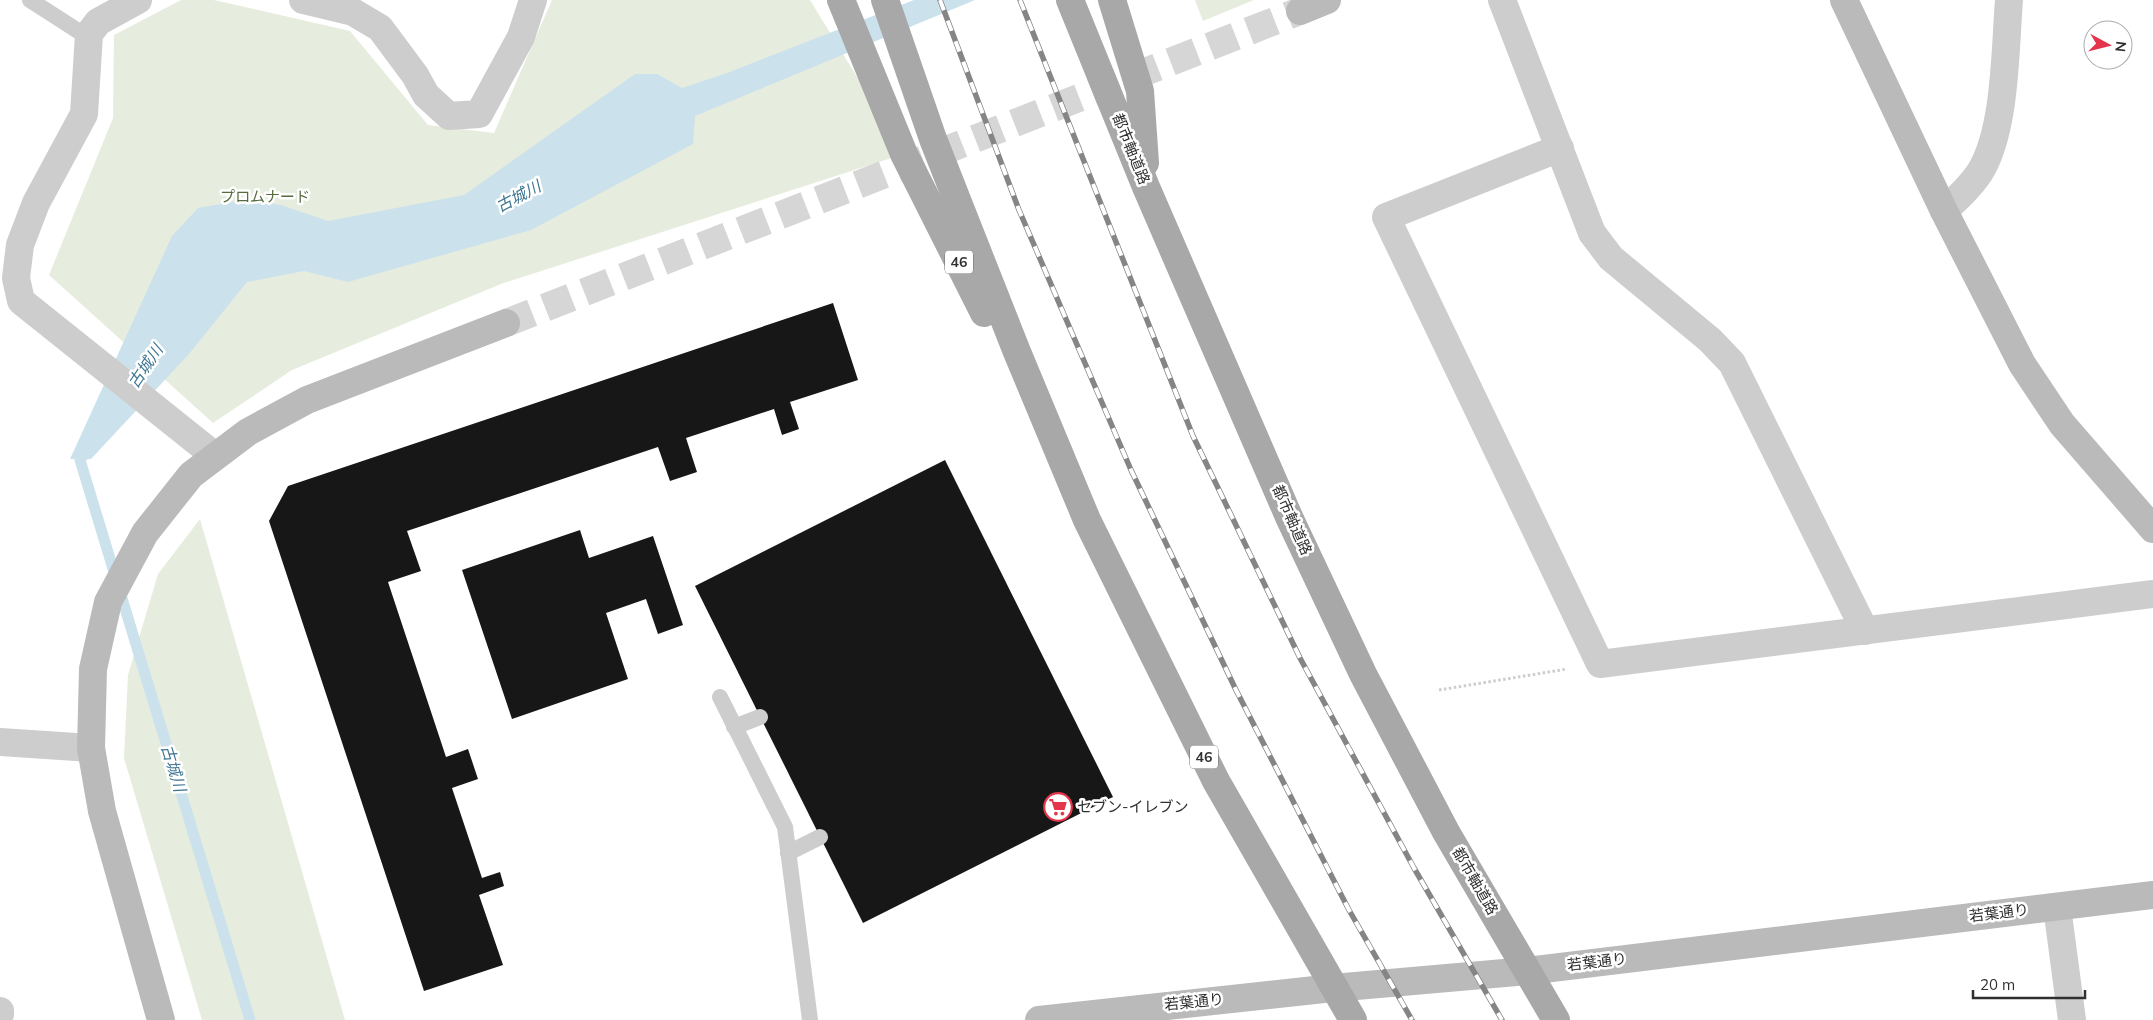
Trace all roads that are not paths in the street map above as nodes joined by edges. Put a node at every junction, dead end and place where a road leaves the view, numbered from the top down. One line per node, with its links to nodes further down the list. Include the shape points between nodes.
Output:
1 (30, 0): 14 (lane)
2 (138, 0): 14 (street, via 98,22 89,34)
3 (303, 0): 4 (street, via 353,12 380,28 416,75 426,95 449,116 479,114 521,37)
4 (533, 0)
5 (841, 0): 20 (main road, 46, via 904,154)
6 (885, 0): 20 (main road, 46, via 933,140)
7 (1070, 0): 16 (main road, 都市軸道路)
8 (1112, 0): 16 (main road, via 1140,91)
9 (1327, 0): 13 (street)
10 (1502, 0): 15 (street)
11 (1844, 0): 17 (street)
12 (2009, 0): 17 (street, via 2000,113 1994,143 1976,177)
13 (1300, 10)
14 (90, 38): 19 (street, via 84,114 36,204 20,245 16,278 21,301)
15 (1560, 148): 23 (street, via 1592,233 1610,258 1710,340 1732,363); 23 (street, via 1386,217 1600,664)
16 (1146, 187): 33 (main road, 都市軸道路, via 1289,516 1363,674 1446,832)
17 (1944, 211): 21 (street, via 2022,364 2062,424)
18 (506, 322): 19 (street, via 307,400 248,432)
19 (215, 456): 28 (street, via 191,475 144,533 108,602 93,669)
20 (1087, 520): 34 (main road, 46, via 1216,781)
21 (2153, 529)
22 (2153, 594): 23 (street)
23 (1865, 631)
24 (720, 697): 26 (lane)
25 (760, 717): 26 (lane)
26 (734, 727): 30 (lane, via 785,827)
27 (0, 742): 28 (street)
28 (91, 748): 35 (street, via 102,812)
29 (820, 837): 30 (lane)
30 (788, 853): 36 (lane)
31 (2153, 895): 32 (street, 若葉通り)
32 (2057, 907): 33 (street, 若葉通り); 40 (street)
33 (1528, 971): 34 (street, 若葉通り); 39 (main road, 都市軸道路)
34 (1333, 988): 37 (street, 若葉通り); 38 (main road, 46)
35 (161, 1020)
36 (810, 1020)
37 (1039, 1020)
38 (1352, 1020)
39 (1556, 1020)
40 (2072, 1020)

